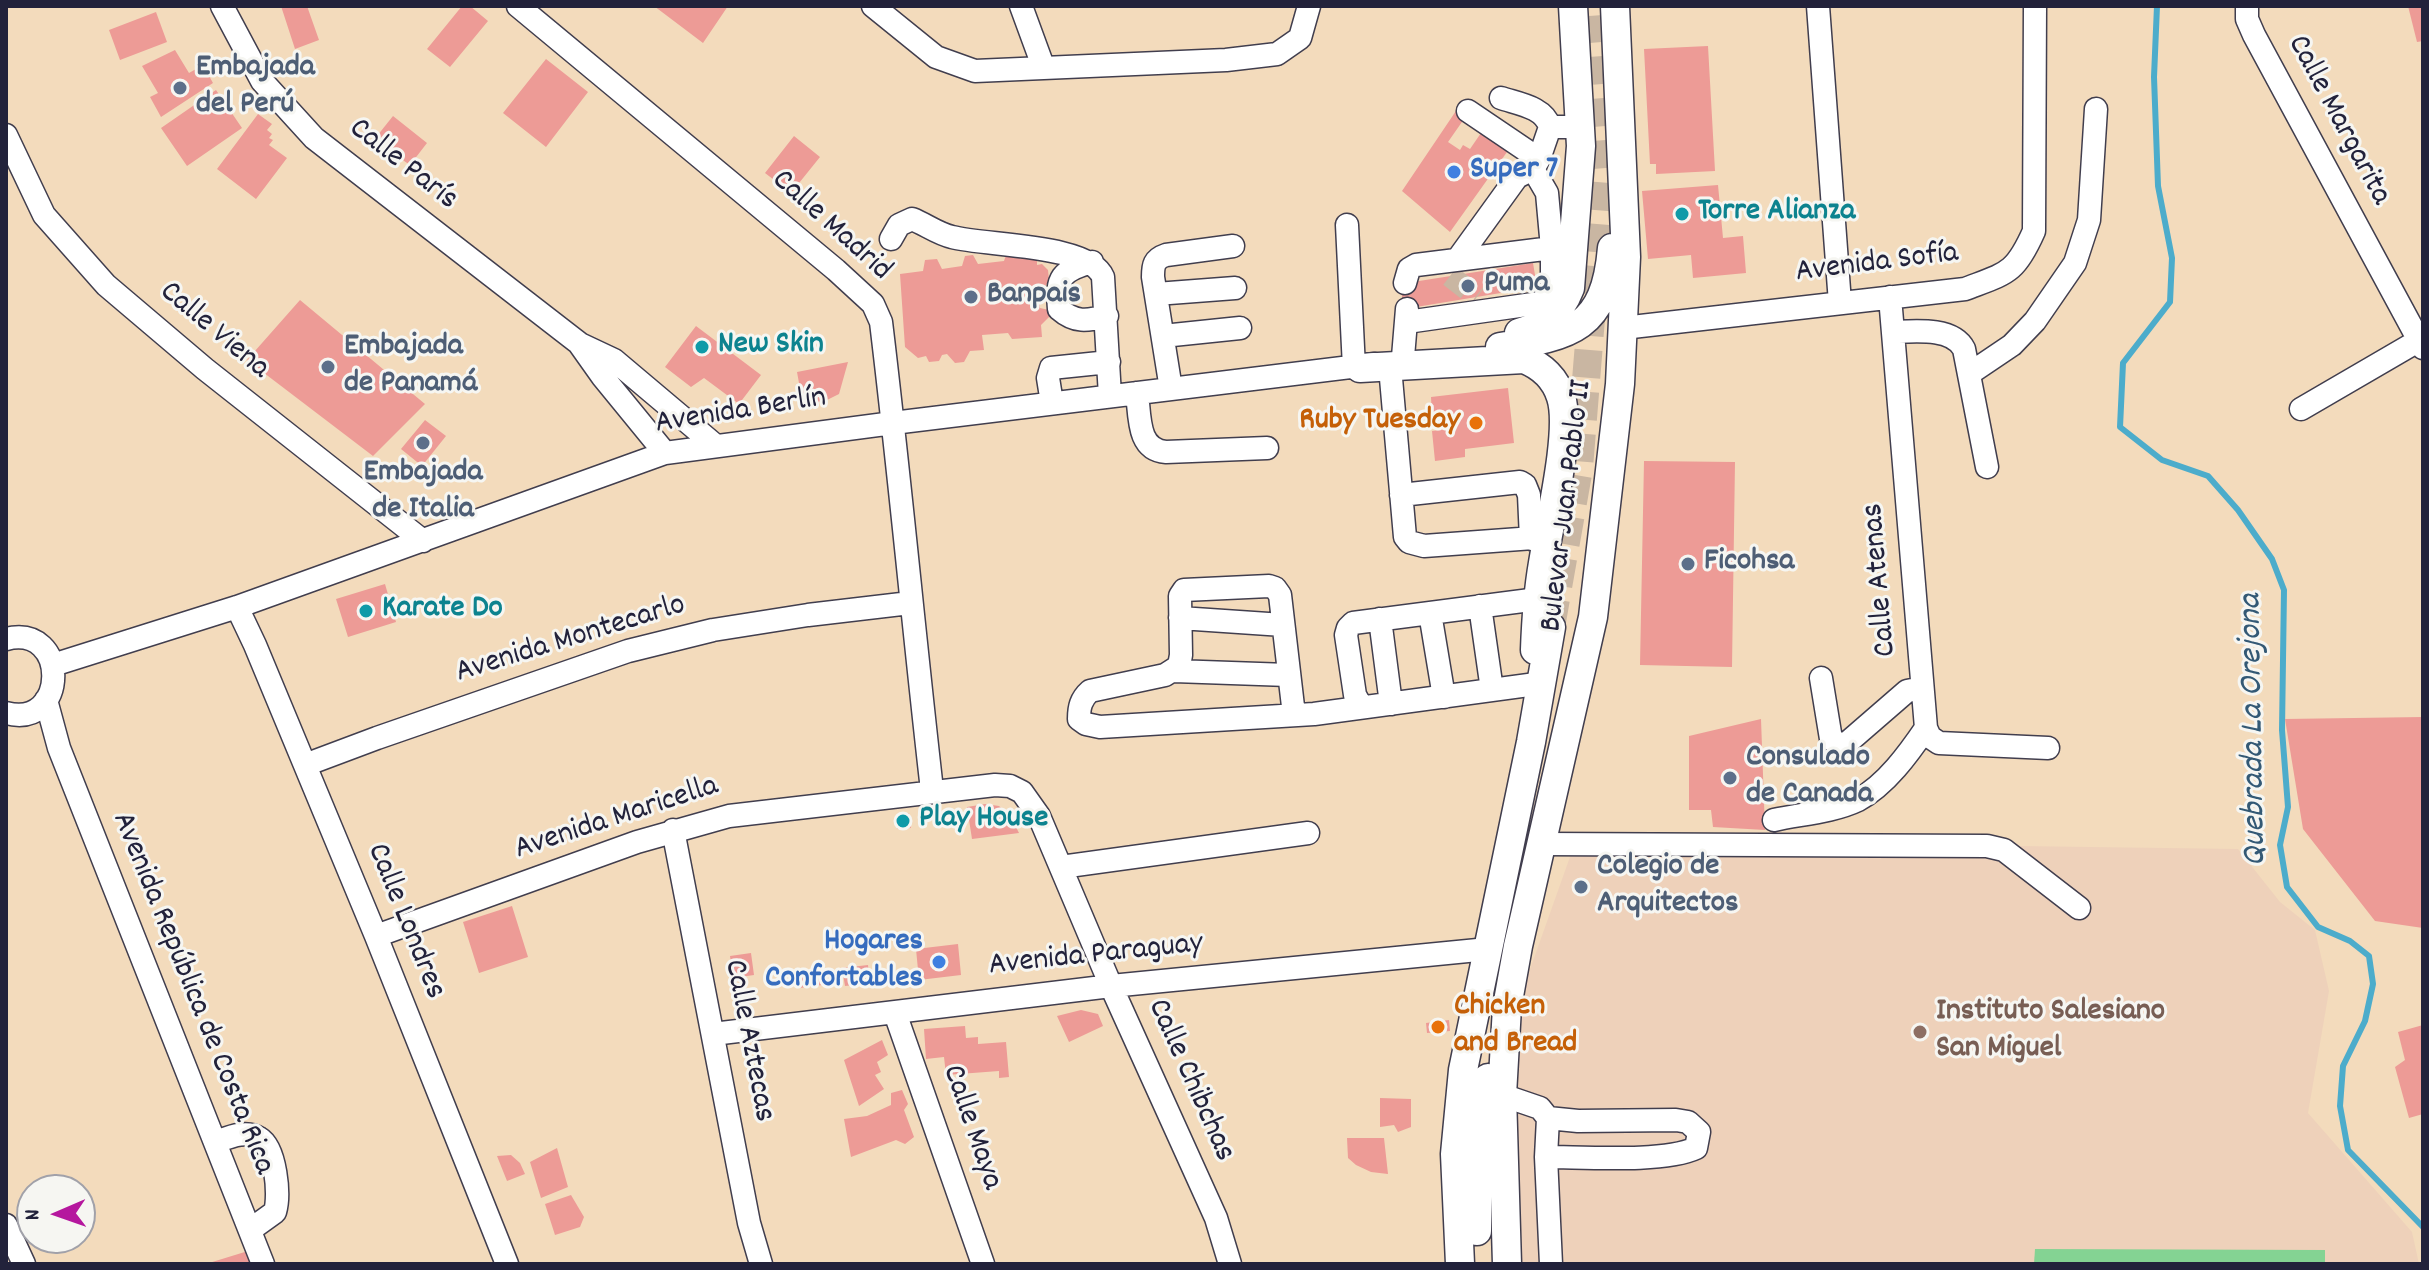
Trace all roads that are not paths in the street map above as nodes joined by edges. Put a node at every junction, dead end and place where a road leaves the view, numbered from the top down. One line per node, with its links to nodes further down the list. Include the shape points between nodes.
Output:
1 (222, 6): 37 (street, Calle París, via 262,81 314,138)
2 (518, 6): 47 (street, Calle Madrid, via 873,304 881,322)
3 (873, 6): 10 (street, via 948,63 975,71)
4 (1021, 6): 10 (street)
5 (1309, 6): 10 (street, via 1300,38 1277,54)
6 (1818, 6): 29 (street)
7 (2035, 6): 28 (street, Avenida Sofía, via 2034,231 2025,252 2010,272 1965,289)
8 (2247, 6): 36 (street, Calle Margarita, via 2254,35)
9 (1594, 8): 15 (main road); 33 (main road, Bulevar Juan Pablo II, via 1626,257); 38 (main road, via 1613,230 1610,272 1597,309 1559,336)
10 (1043, 66)
11 (1501, 98): 14 (street, via 1537,110)
12 (2096, 109): 41 (street, via 2089,220 2075,263 2035,321 2012,345)
13 (1468, 111): 17 (street)
14 (1550, 127): 15 (street); 17 (street)
15 (1580, 127): 31 (main road, via 1570,288 1553,317 1534,328)
16 (6, 135): 54 (street, Calle Viena, via 44,215 106,285)
17 (1536, 164): 21 (street, via 1547,193); 23 (street, via 1517,177)
18 (1347, 225): 40 (street)
19 (891, 239): 22 (street, via 899,225 912,219 949,237)
20 (1233, 246): 26 (street, via 1158,258 1153,271)
21 (1552, 248): 23 (street); 31 (street, via 1549,294)
22 (1092, 262): 30 (street, via 1103,277); 30 (street, via 1063,275 1057,286 1059,309 1078,321)
23 (1448, 266): 24 (street, via 1416,265)
24 (1405, 283)
25 (1235, 288): 26 (street)
26 (1156, 294): 35 (street)
27 (1477, 297): 31 (street)
28 (1890, 297): 29 (street, Avenida Sofía); 34 (street, Calle Atenas)
29 (1840, 303): 33 (street, Avenida Sofía)
30 (1107, 316): 39 (street)
31 (1513, 320): 38 (main road); 38 (street, via 1407,315)
32 (1240, 328): 35 (street)
33 (1623, 328): 86 (main road, Bulevar Juan Pablo II, via 1593,617)
34 (1893, 332): 41 (street, via 1954,337 1964,349); 69 (street, Calle Atenas)
35 (1163, 336): 42 (street)
36 (2421, 342): 46 (street)
37 (580, 344): 48 (street, Calle París, via 614,360); 50 (street, Calle París)
38 (1404, 359): 40 (main road); 52 (street); 53 (main road, via 1438,365 1524,359 1538,364 1554,381 1562,399 1559,463)
39 (1109, 362): 44 (street); 45 (street, via 1051,368)
40 (1357, 368): 42 (street, Avenida Berlín)
41 (1969, 374): 51 (street)
42 (1171, 389): 43 (street, Avenida Berlín)
43 (1137, 393): 44 (street, Avenida Berlín); 49 (street, via 1144,438 1152,449)
44 (1110, 396): 45 (street, Avenida Berlín)
45 (1052, 403): 47 (street, Avenida Berlín)
46 (2301, 409)
47 (893, 423): 48 (street, Avenida Berlín); 56 (street, Calle Madrid)
48 (716, 446): 50 (street, Avenida Berlín)
49 (1267, 448)
50 (665, 453): 54 (street, Avenida Berlín)
51 (1987, 467)
52 (1401, 495): 53 (street, via 1405,537 1415,545); 53 (street, via 1520,482 1529,495)
53 (1539, 538): 55 (main road)
54 (423, 541): 58 (street, Avenida Berlín)
55 (1538, 599): 57 (street); 71 (main road)
56 (910, 603): 81 (street, Avenida Montecarlo, via 713,630 628,651); 82 (street, Calle Madrid)
57 (1480, 606): 59 (street); 70 (street)
58 (237, 607): 65 (street, Avenida Berlín); 81 (street, Calle Londres)
59 (1430, 613): 61 (street); 72 (street)
60 (1180, 618): 62 (street); 62 (street, via 1184,590 1269,586 1280,595); 66 (street, via 1181,655)
61 (1380, 619): 74 (street); 75 (street, via 1353,623 1346,635 1355,695)
62 (1283, 625): 67 (street)
63 (1551, 627): 71 (main road, Bulevar Juan Pablo II)
64 (8, 633): 65 (street, via 33,641)
65 (53, 665): 73 (street, via 55,677)
66 (1174, 671): 67 (street); 77 (street, via 1090,691 1082,697 1079,719 1100,727)
67 (1288, 675): 77 (street)
68 (1821, 678): 69 (street, via 1827,729 1838,744 1847,743 1907,691)
69 (1922, 688): 78 (street, Calle Atenas)
70 (1492, 690): 71 (street); 72 (street)
71 (1536, 695): 90 (main road, Bulevar Juan Pablo II)
72 (1444, 697): 74 (street)
73 (46, 700): 76 (street, via 37,709); 79 (street, Avenida República de Costa Rica)
74 (1391, 704): 75 (street)
75 (1366, 707): 77 (street)
76 (15, 714): 79 (street, Avenida República de Costa Rica)
77 (1294, 715)
78 (1926, 728): 80 (street, via 1939,743); 83 (street, via 1903,762 1859,799)
79 (59, 748): 98 (street, Avenida República de Costa Rica)
80 (2048, 748)
81 (305, 765): 89 (street, Calle Londres)
82 (932, 790): 84 (street, Avenida Maricella, via 729,816); 87 (street, Calle Chibchas, via 995,785 1022,792 1039,816)
83 (1774, 820)
84 (673, 830): 89 (street, Avenida Maricella); 95 (street, Calle Aztecas)
85 (1308, 833): 87 (street)
86 (1541, 844): 88 (street, via 1987,846 2004,850); 92 (main road, Bulevar Juan Pablo II)
87 (1061, 867): 91 (street, Calle Chibchas)
88 (2079, 908)
89 (376, 936): 105 (street, Calle Londres)
90 (1488, 949): 91 (street, Avenida Paraguay); 94 (main road, Bulevar Juan Pablo II)
91 (1111, 986): 93 (street, Avenida Paraguay); 108 (street, Calle Chibchas, via 1216,1218)
92 (1507, 1007): 96 (main road, Bulevar Juan Pablo II); 100 (main road, Bulevar Juan Pablo II, via 1489,1075)
93 (895, 1013): 95 (street, Avenida Paraguay); 107 (street, Calle Maya)
94 (1475, 1014): 100 (main road, Bulevar Juan Pablo II); 109 (main road, Bulevar Juan Pablo II, via 1455,1154)
95 (713, 1034): 106 (street, Calle Aztecas)
96 (1502, 1095): 97 (street, via 1540,1108); 111 (main road, Bulevar Juan Pablo II)
97 (1548, 1118): 99 (street); 99 (street, via 1676,1120 1699,1132 1696,1148 1684,1154)
98 (215, 1142): 102 (street, Avenida República de Costa Rica); 102 (street, via 247,1134 265,1145 279,1199 275,1212)
99 (1546, 1157): 112 (street)
100 (1477, 1162): 110 (main road, Bulevar Juan Pablo II)
101 (6, 1225): 103 (street)
102 (250, 1230): 104 (street, Avenida República de Costa Rica)
103 (24, 1264)
104 (263, 1264)
105 (507, 1264)
106 (761, 1264)
107 (983, 1264)
108 (1230, 1264)
109 (1460, 1264)
110 (1478, 1264)
111 (1507, 1264)
112 (1551, 1264)

